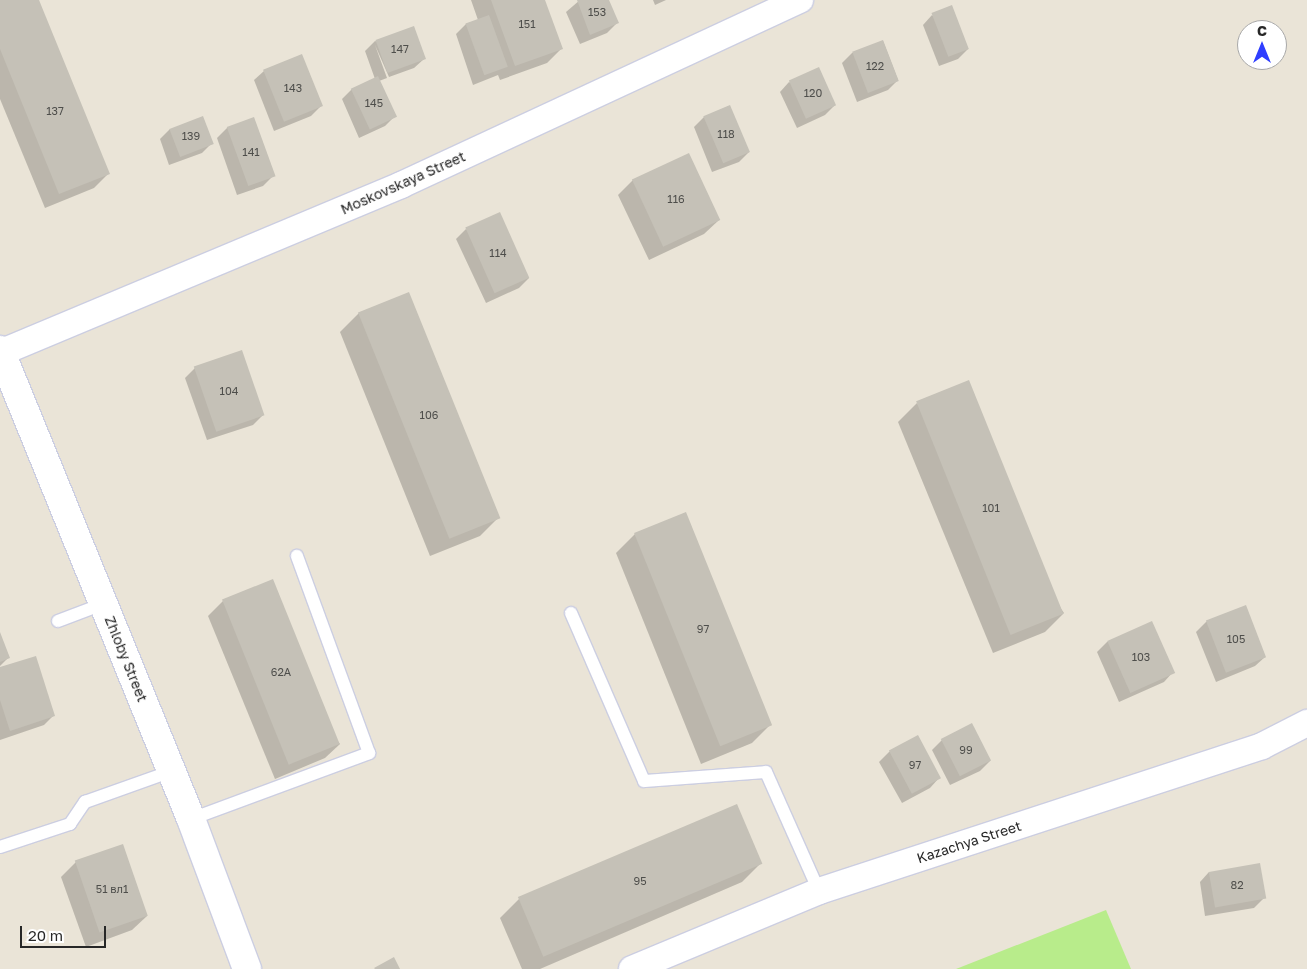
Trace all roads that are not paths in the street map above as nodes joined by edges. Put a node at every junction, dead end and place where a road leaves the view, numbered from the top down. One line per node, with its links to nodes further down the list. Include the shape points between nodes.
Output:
1 (800, 0): 2 (street, Moskovskaya Street, via 401,185)
2 (0, 352): 4 (street, Zhloby Street)
3 (297, 556): 9 (lane, via 369,753)
4 (103, 604): 6 (lane); 8 (street, Zhloby Street)
5 (571, 614): 11 (lane, via 644,781 766,772)
6 (58, 621)
7 (1307, 723): 11 (street, Kazachya Street, via 1262,746)
8 (172, 771): 9 (street, Zhloby Street); 10 (lane, via 85,802 70,824)
9 (191, 819): 12 (street, Zhloby Street)
10 (0, 847)
11 (819, 891): 13 (street, Kazachya Street)
12 (247, 969)
13 (632, 969)

